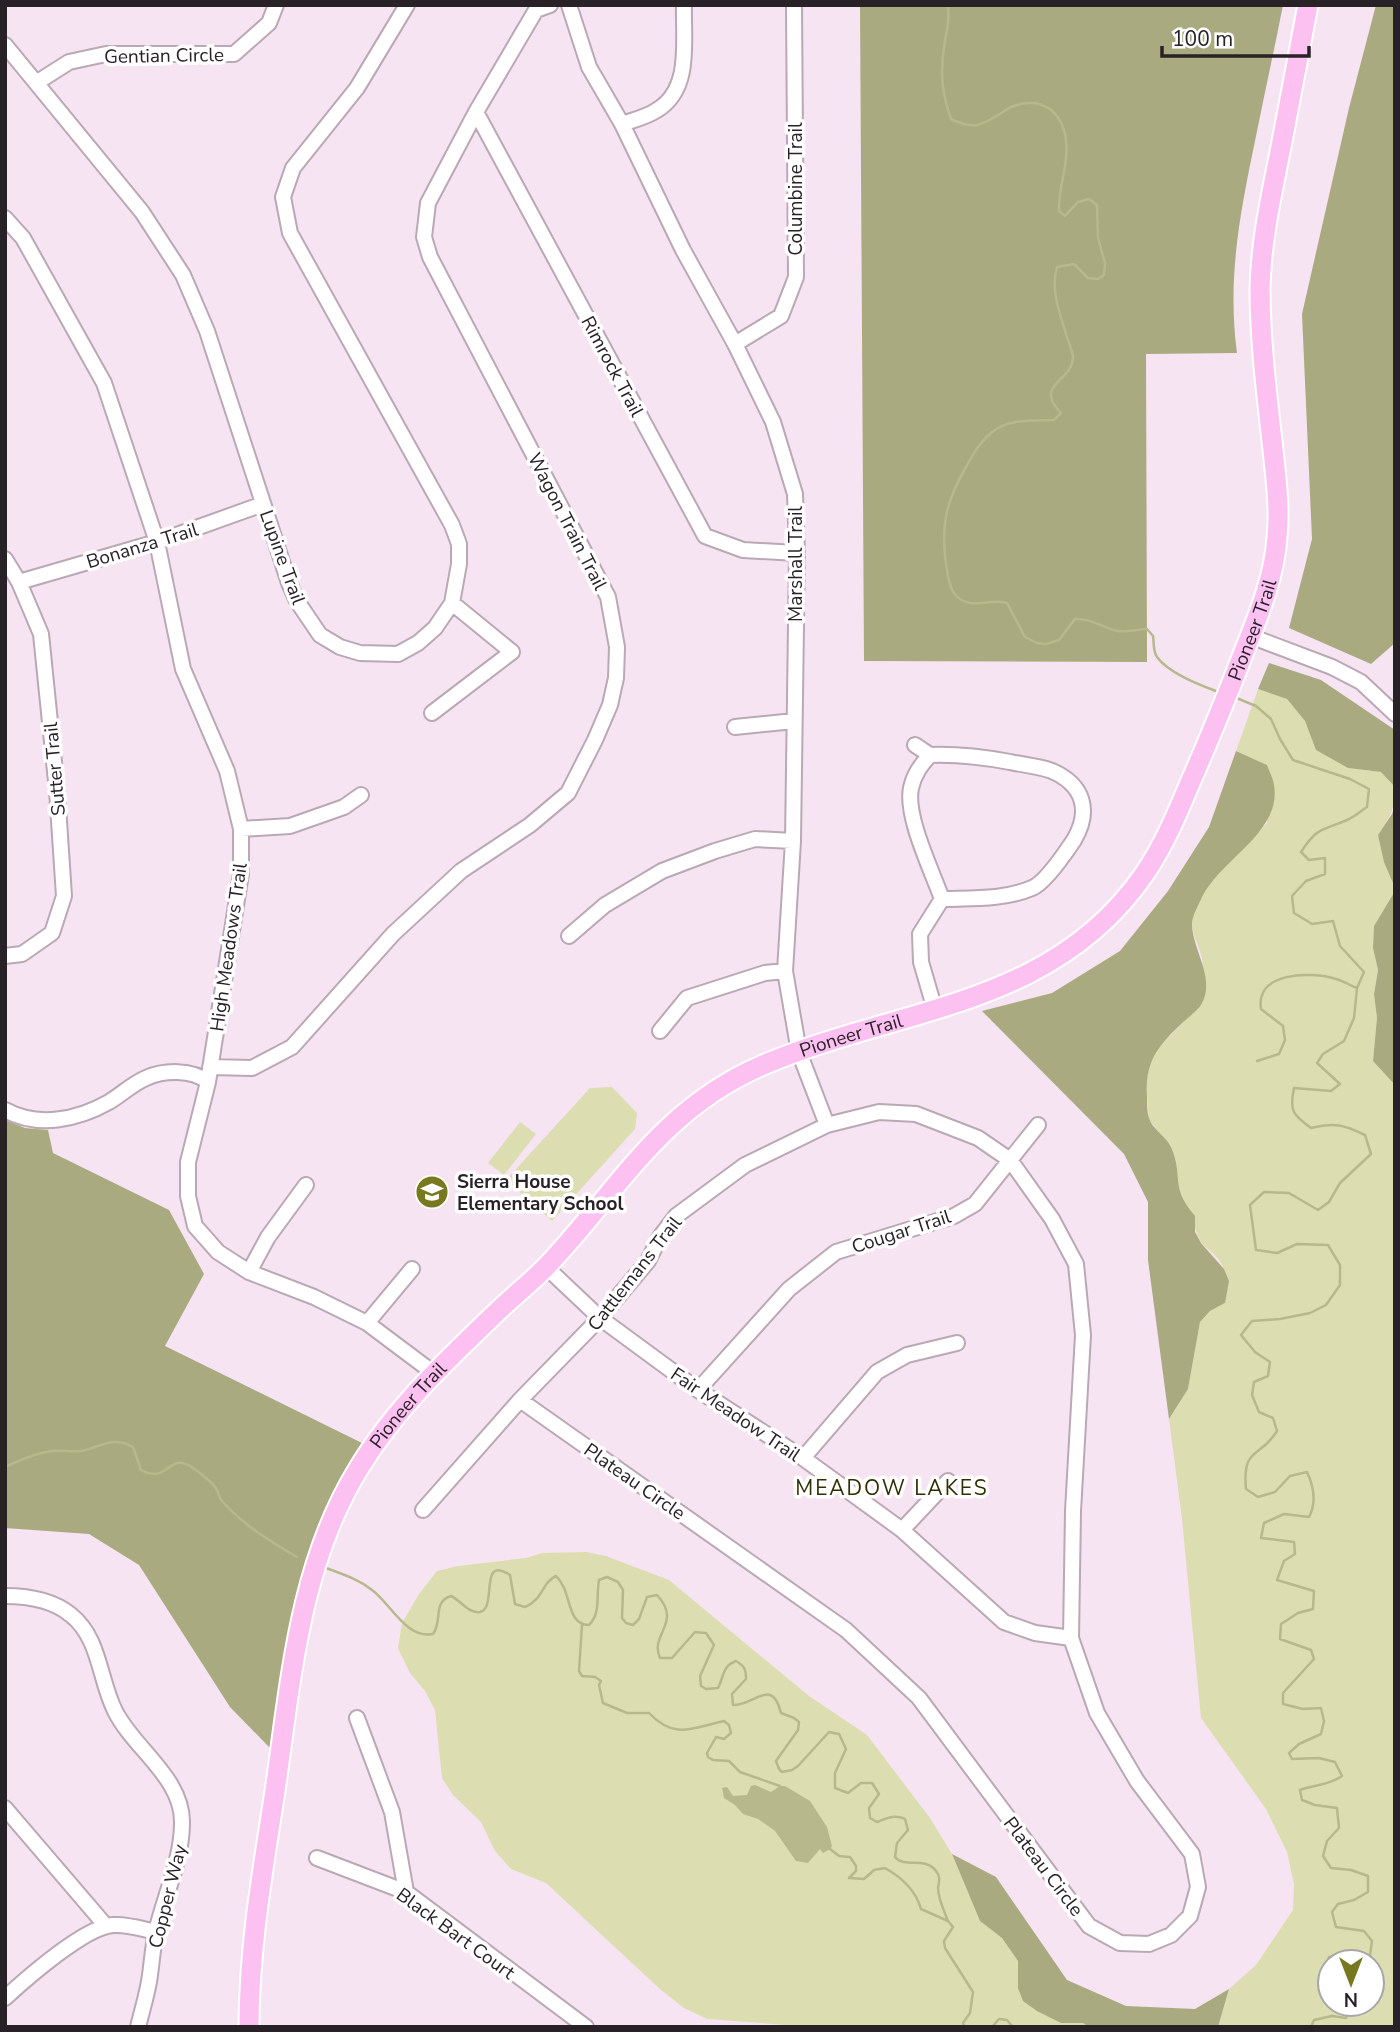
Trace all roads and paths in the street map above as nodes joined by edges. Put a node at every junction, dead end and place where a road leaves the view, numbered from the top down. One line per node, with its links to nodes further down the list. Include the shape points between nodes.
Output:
1 (275, 5): 9 (street, Gentian Circle, via 269,23 234,54 106,54 69,62)
2 (407, 5): 19 (street, Lupine Trail, via 357,88 293,168 283,197 290,233 452,525 459,544)
3 (550, 5): 10 (street, Wagon Train Trail, via 536,10)
4 (569, 5): 11 (street, Marshall Trail, via 589,67)
5 (684, 5): 11 (street, via 683,71 674,96 657,111)
6 (794, 5): 13 (street, Columbine Trail, via 796,277 781,316)
7 (1308, 5): 20 (main road, Pioneer Trail, via 1262,263 1263,354 1277,488 1277,540)
8 (5, 46): 9 (street, Lupine Trail)
9 (36, 83): 14 (street, Lupine Trail, via 142,212 183,275 207,331)
10 (475, 112): 16 (street, Rimrock Trail, via 705,536 743,551); 37 (street, Wagon Train Trail, via 428,203 424,237 430,257 608,597 617,647 610,705 568,793 461,871 393,934 292,1047 252,1068)
11 (622, 124): 13 (street, Marshall Trail)
12 (5, 218): 15 (street, High Meadows Trail, via 23,238 104,383)
13 (735, 344): 16 (street, Marshall Trail, via 773,422 795,494)
14 (263, 504): 15 (street, Bonanza Trail); 19 (street, Lupine Trail, via 297,601 320,635 340,647 360,653 398,654 435,628)
15 (157, 542): 18 (street, Bonanza Trail); 28 (street, High Meadows Trail, via 183,669 227,771)
16 (797, 553): 23 (street, Marshall Trail)
17 (5, 559): 18 (street, Sutter Trail)
18 (19, 582): 32 (street, Sutter Trail, via 41,634 64,896 52,933 22,954)
19 (452, 603): 21 (street, via 512,652)
20 (1250, 636): 22 (street, via 1361,682); 34 (main road, Pioneer Trail, via 1165,839 1119,907 1072,948 1026,976)
21 (432, 713)
22 (1395, 714)
23 (794, 721): 24 (street); 29 (street, Marshall Trail)
24 (735, 727)
25 (915, 745): 26 (street)
26 (930, 755): 30 (street, via 918,769 911,789 911,813); 30 (street, via 956,754 1050,770 1069,780 1081,797 1084,812 1068,850 1036,887 1010,896)
27 (361, 795): 28 (street, via 344,807 290,826)
28 (241, 829): 37 (street, High Meadows Trail, via 241,874)
29 (793, 841): 31 (street, via 755,839 662,871 604,905); 33 (street, Marshall Trail)
30 (942, 899): 34 (street, via 920,934 921,962)
31 (569, 936)
32 (5, 956)
33 (785, 971): 35 (street, via 687,998); 36 (street, Marshall Trail)
34 (935, 1010): 36 (main road, Pioneer Trail)
35 (660, 1031)
36 (799, 1052): 40 (street, Marshall Trail); 44 (main road, Pioneer Trail, via 739,1077 678,1118)
37 (210, 1067): 38 (street, High Meadows Trail)
38 (208, 1082): 39 (street, via 200,1075 180,1072 146,1078 107,1103 65,1121 19,1117); 46 (street, High Meadows Trail, via 188,1162 188,1196 195,1226 218,1252)
39 (5, 1110)
40 (827, 1125): 42 (street, Cattlemans Trail, via 878,1112 916,1114 978,1138); 47 (street, Cattlemans Trail, via 745,1165 676,1216 648,1261)
41 (1038, 1125): 42 (street, Cougar Trail)
42 (1010, 1160): 51 (street, Cougar Trail, via 975,1204 954,1216 836,1252 789,1289); 58 (street, Plateau Circle, via 1052,1219 1076,1264 1083,1335)
43 (306, 1185): 46 (street)
44 (546, 1267): 47 (street, Fair Meadow Trail); 50 (main road, Pioneer Trail)
45 (412, 1269): 48 (street)
46 (249, 1272): 48 (street, High Meadows Trail)
47 (600, 1318): 51 (street, Fair Meadow Trail); 52 (street, Cattlemans Trail)
48 (367, 1323): 50 (street, High Meadows Trail)
49 (957, 1343): 53 (street, via 907,1355 877,1372)
50 (435, 1374): 67 (main road, Pioneer Trail, via 399,1412 358,1469 312,1575 291,1675 257,1911)
51 (698, 1390): 53 (street, Fair Meadow Trail)
52 (520, 1400): 55 (street, Cattlemans Trail); 58 (street, Plateau Circle, via 846,1630 919,1699 1089,1926 1120,1943 1149,1944 1171,1935 1190,1916 1198,1887 1192,1854 1137,1781 1097,1713)
53 (803, 1458): 56 (street, Fair Meadow Trail)
54 (948, 1481): 56 (street)
55 (423, 1510)
56 (902, 1530): 58 (street, Fair Meadow Trail, via 1004,1622)
57 (5, 1596): 64 (street, Copper Way, via 57,1606 83,1626 115,1712 176,1792 181,1806 181,1841)
58 (1071, 1638)
59 (357, 1718): 62 (street, via 392,1812)
60 (5, 1808): 63 (street)
61 (317, 1858): 62 (street, Black Bart Court)
62 (406, 1892): 68 (street, Black Bart Court)
63 (106, 1926): 64 (street); 65 (street, via 59,1954)
64 (156, 1932): 66 (street, Copper Way)
65 (5, 1998)
66 (138, 2027)
67 (250, 2027)
68 (586, 2027)

